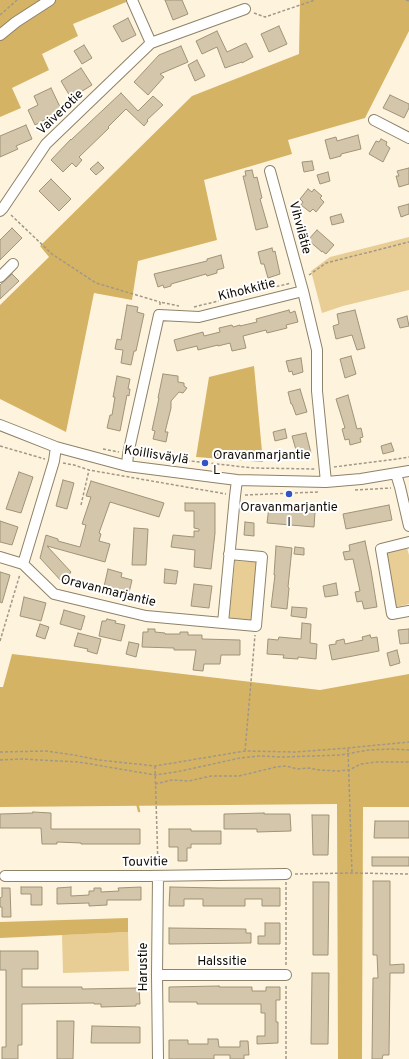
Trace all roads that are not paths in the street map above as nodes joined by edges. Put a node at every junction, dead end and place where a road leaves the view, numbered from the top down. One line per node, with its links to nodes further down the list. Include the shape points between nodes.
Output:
1 (50, 0): 4 (street)
2 (132, 0): 5 (street)
3 (245, 9): 5 (street, Vaiverotie)
4 (0, 35)
5 (151, 43): 9 (street, Vaiverotie, via 46,144)
6 (374, 120): 7 (street)
7 (409, 138)
8 (270, 171): 12 (street, Vihvilätie)
9 (2, 210)
10 (13, 264): 11 (street)
11 (0, 277)
12 (303, 291): 15 (street, Kihokkitie, via 198,317 159,316); 19 (street, via 317,350 317,391)
13 (0, 424): 14 (street, Koillisväylä)
14 (56, 447): 15 (street, Koillisväylä); 24 (street)
15 (127, 466): 18 (street, Koillisväylä)
16 (409, 471): 17 (street, Koillisväylä)
17 (396, 474): 19 (street, Koillisväylä); 20 (street)
18 (237, 480): 19 (street, Koillisväylä); 22 (street)
19 (326, 482)
20 (409, 526)
21 (409, 542): 25 (street, via 381,549 392,614)
22 (229, 554): 26 (street); 26 (street, Oravanmarjantie, via 262,557 256,626)
23 (0, 557): 24 (street)
24 (23, 564): 26 (street, Oravanmarjantie, via 54,594 146,616)
25 (409, 611)
26 (223, 623)
27 (286, 874): 29 (street, Touvitie)
28 (5, 876): 29 (street, Touvitie)
29 (158, 876): 31 (street, Harustie)
30 (286, 974): 31 (street, Halssitie)
31 (157, 975): 32 (street, Harustie)
32 (158, 1059)

